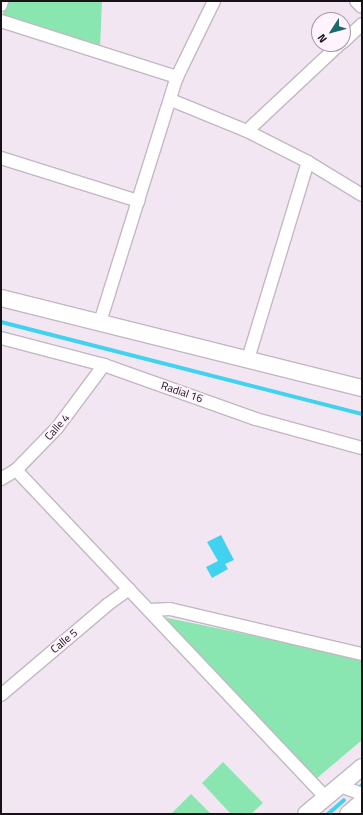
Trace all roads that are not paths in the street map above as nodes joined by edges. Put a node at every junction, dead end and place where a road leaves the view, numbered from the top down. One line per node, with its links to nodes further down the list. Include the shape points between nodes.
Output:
1 (2, 1): 4 (street)
2 (214, 1): 10 (street)
3 (356, 1): 5 (street)
4 (1, 5)
5 (362, 7)
6 (1, 21): 10 (street)
7 (362, 24): 8 (street)
8 (351, 34)
9 (331, 52): 12 (street)
10 (177, 77): 11 (street)
11 (171, 100): 12 (street); 16 (street)
12 (247, 131): 14 (street)
13 (1, 158): 16 (street)
14 (308, 162): 15 (street); 20 (street)
15 (362, 195)
16 (138, 201): 18 (street)
17 (1, 298): 18 (street)
18 (100, 322): 20 (street)
19 (1, 338): 21 (street, Radial 16)
20 (248, 359): 22 (street)
21 (104, 365): 23 (street, Radial 16, via 256,419); 24 (street, Calle 4, via 57,428)
22 (362, 388)
23 (362, 448)
24 (16, 470): 25 (street, Calle 4); 26 (street)
25 (1, 479)
26 (130, 589): 27 (street); 29 (street, Calle 5, via 107,605)
27 (150, 610): 28 (street, via 170,609); 33 (street)
28 (362, 654)
29 (1, 695)
30 (362, 767): 31 (street)
31 (340, 786): 32 (street); 33 (street)
32 (362, 794)
33 (326, 798): 35 (street)
34 (362, 802): 36 (street)
35 (306, 814)
36 (348, 814)

